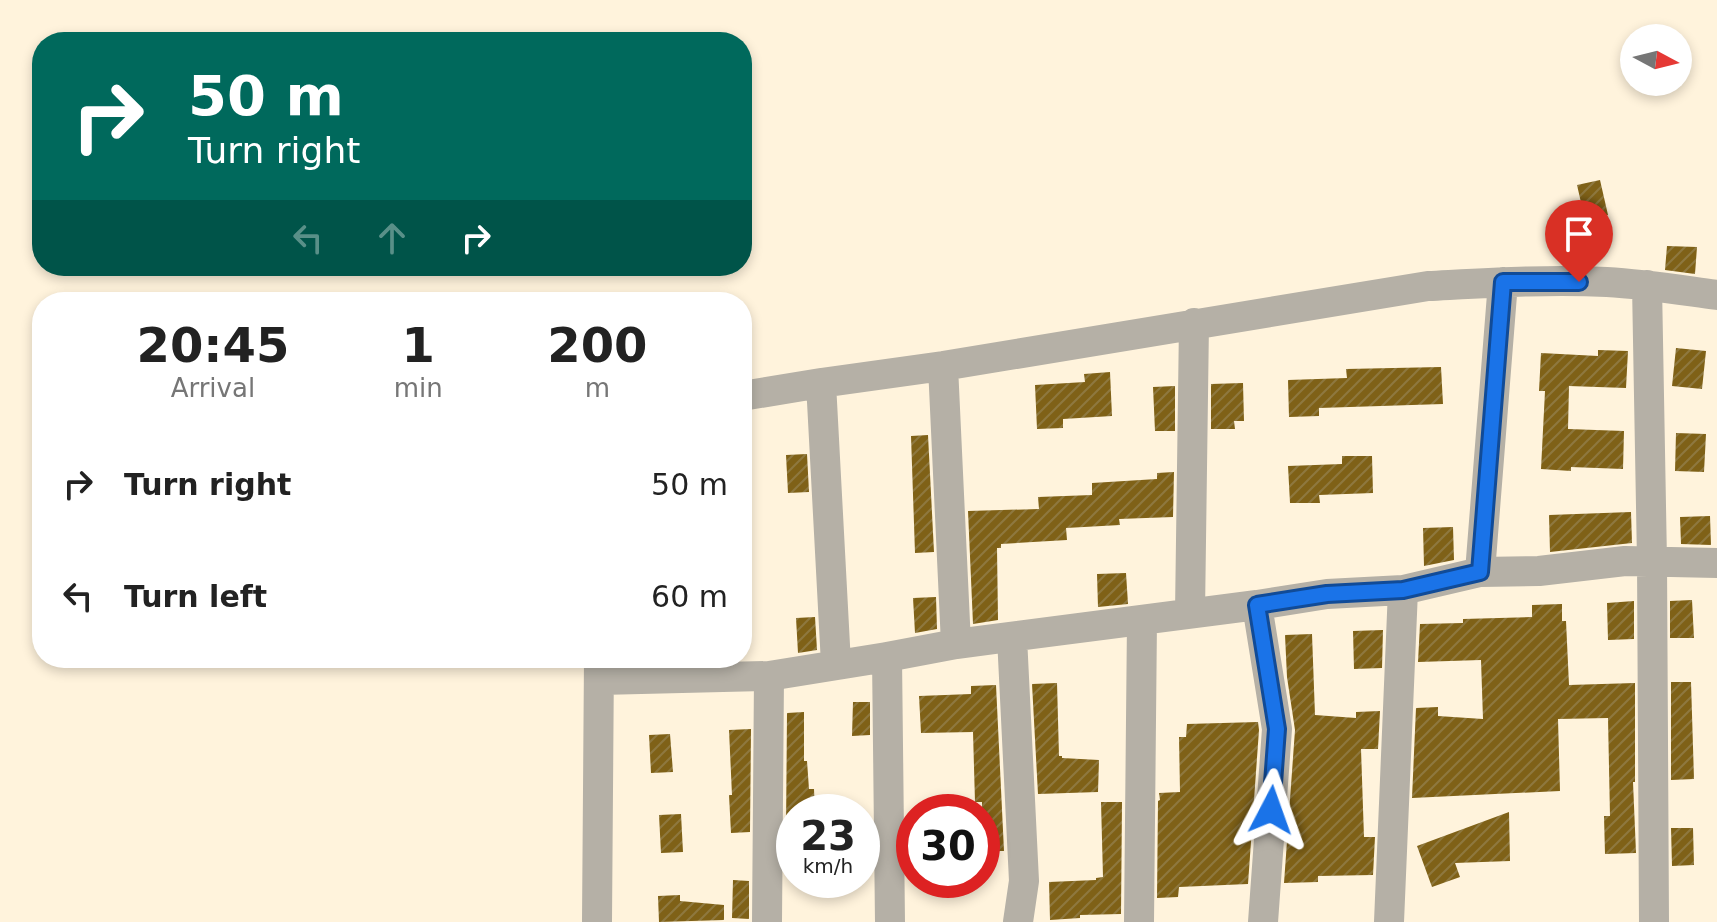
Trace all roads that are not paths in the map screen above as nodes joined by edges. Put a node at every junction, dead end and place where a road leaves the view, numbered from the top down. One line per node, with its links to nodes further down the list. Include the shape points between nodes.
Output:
1 (1503, 282): 2 (street); 4 (street, via 1428,286); 10 (street)
2 (1647, 285): 3 (street); 8 (street)
3 (1717, 295)
4 (1194, 323): 5 (street); 13 (street)
5 (943, 366): 6 (street); 16 (street)
6 (821, 383): 7 (street); 18 (street)
7 (752, 394)
8 (1652, 561): 9 (street); 10 (street); 28 (street)
9 (1717, 563)
10 (1480, 572): 11 (street)
11 (1403, 590): 12 (street); 27 (street)
12 (1257, 605): 13 (street); 26 (street, via 1277,729)
13 (1190, 613): 14 (street)
14 (1142, 620): 15 (street); 25 (street)
15 (1012, 637): 16 (street); 24 (street, via 1024,881)
16 (956, 644): 17 (street)
17 (887, 657): 18 (street); 23 (street)
18 (836, 664): 20 (street)
19 (599, 669): 20 (street); 21 (street)
20 (769, 676): 22 (street)
21 (597, 922)
22 (767, 922)
23 (890, 922)
24 (1018, 922)
25 (1139, 922)
26 (1263, 922)
27 (1389, 922)
28 (1654, 922)

